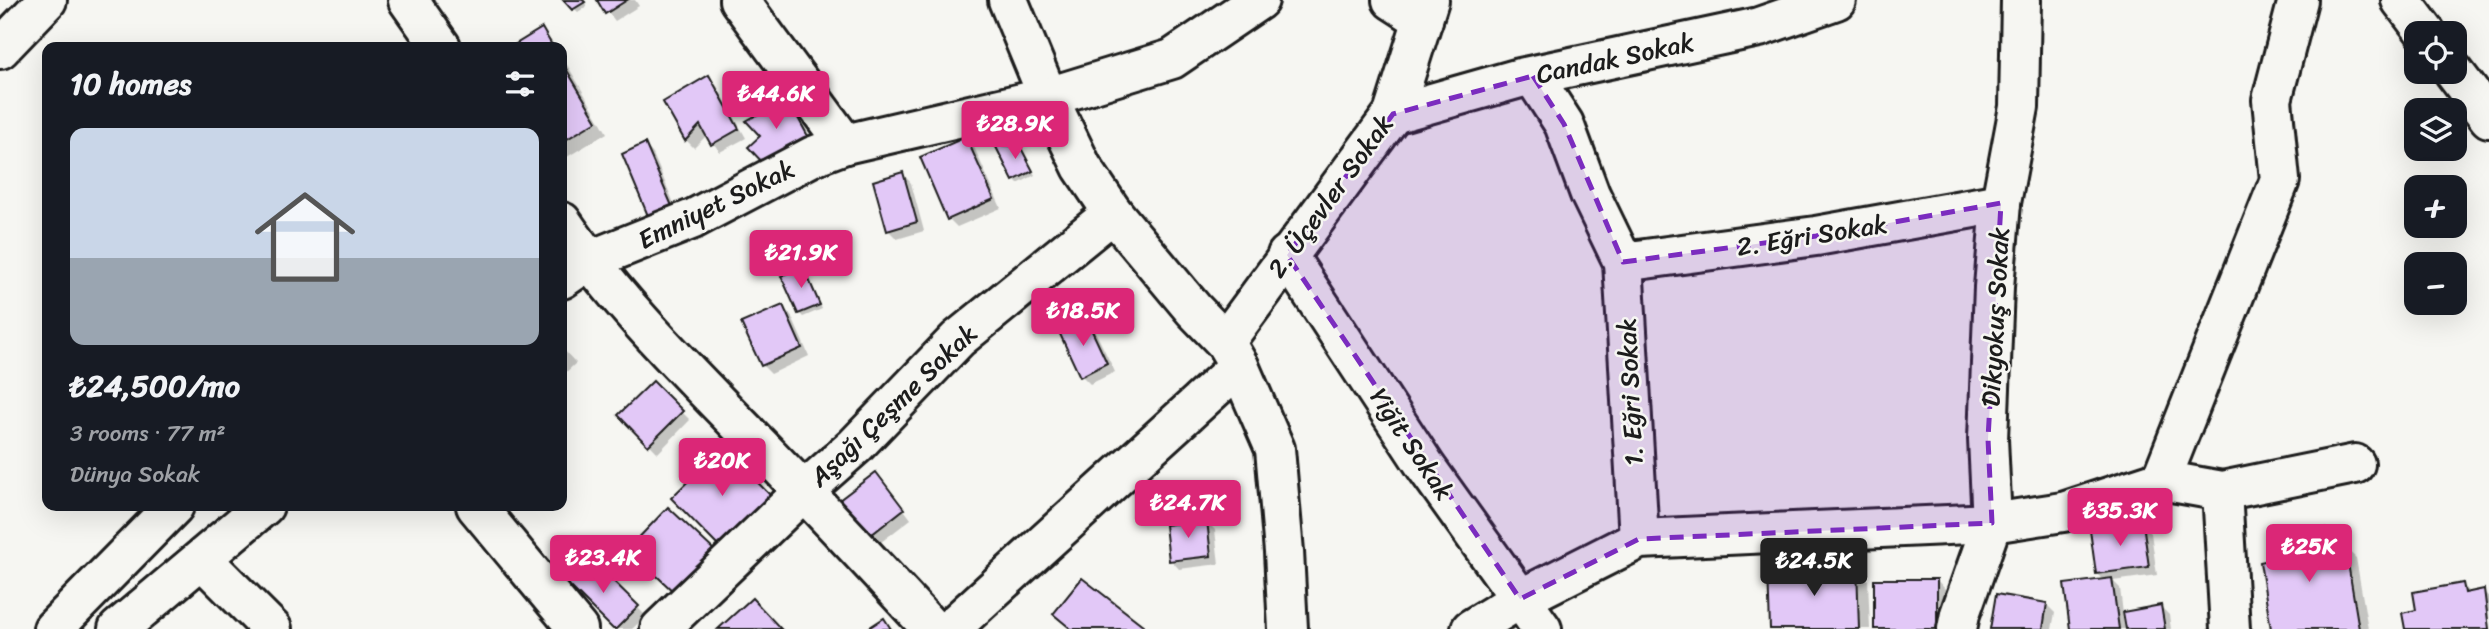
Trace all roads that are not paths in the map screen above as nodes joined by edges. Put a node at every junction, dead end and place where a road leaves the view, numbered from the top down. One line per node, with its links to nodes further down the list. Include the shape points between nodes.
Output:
1 (47, 0): 14 (street)
2 (408, 0): 13 (street)
3 (739, 0): 20 (street)
4 (1008, 0): 17 (street)
5 (1258, 0): 17 (street, Emniyet Sokak, via 1172,60)
6 (1836, 0): 11 (street, Candak Sokak, via 1759,27)
7 (2021, 0): 21 (street, Dikyokuş Sokak, via 2019,107)
8 (2298, 0): 29 (street, via 2272,100 2280,180)
9 (2401, 0): 12 (street)
10 (1414, 7): 18 (street, 2. Üçevler Sokak)
11 (1737, 15): 15 (street, Candak Sokak)
12 (2417, 21)
13 (437, 42)
14 (0, 49)
15 (1533, 76): 18 (street, Candak Sokak); 25 (street, 1. Eğri Sokak, via 1564,124 1590,194)
16 (2464, 84): 19 (street)
17 (1048, 97): 20 (street, Emniyet Sokak); 22 (street, via 1082,167)
18 (1393, 114): 24 (street, 2. Üçevler Sokak)
19 (2489, 118)
20 (845, 144): 26 (street, Emniyet Sokak)
21 (2001, 203): 25 (street, 2. Eğri Sokak, via 1816,236); 35 (street, Dikyokuş Sokak, via 1988,439)
22 (1113, 213): 27 (street); 30 (street, Aşağı Çeşme Sokak, via 958,339 856,446)
23 (567, 240): 26 (street)
24 (1287, 255): 27 (street, 2. Üçevler Sokak); 38 (street, Yiğit Sokak, via 1426,467)
25 (1623, 262): 36 (street, 1. Eğri Sokak)
26 (575, 270): 30 (street, via 669,352)
27 (1232, 354): 45 (street, 2. Üçevler Sokak); 46 (street, via 1275,449)
28 (2354, 464): 31 (street)
29 (2161, 480): 31 (street); 35 (street, via 2063,512)
30 (804, 491): 43 (street, Aşağı Çeşme Sokak); 44 (street)
31 (2222, 491): 50 (street)
32 (169, 511): 39 (street)
33 (258, 511): 37 (street)
34 (479, 511): 42 (street)
35 (1993, 523): 36 (street); 49 (street, Dikyokuş Sokak)
36 (1639, 539): 38 (street)
37 (202, 559): 40 (street); 41 (street)
38 (1520, 598): 47 (street); 48 (street, Yiğit Sokak)
39 (53, 629)
40 (118, 629)
41 (272, 629)
42 (578, 629)
43 (660, 629)
44 (932, 629)
45 (950, 629)
46 (1288, 629)
47 (1471, 629)
48 (1542, 629)
49 (1957, 629)
50 (2230, 629)

